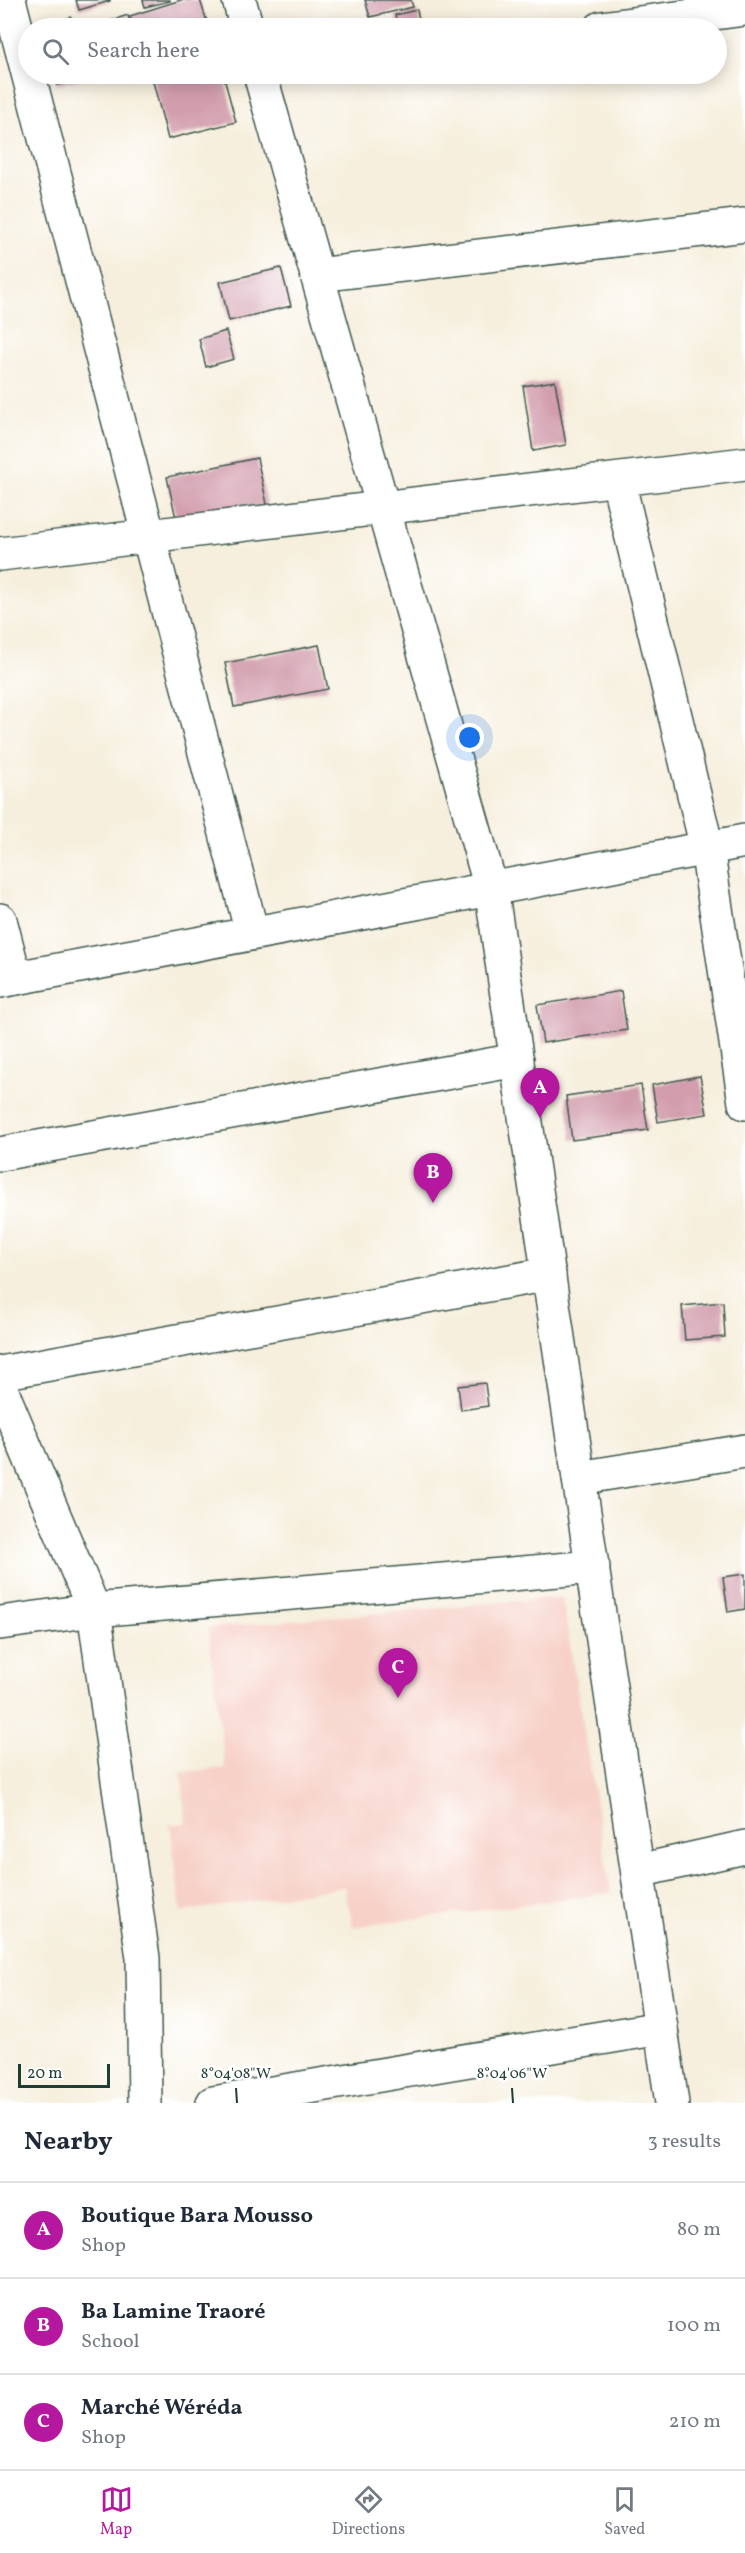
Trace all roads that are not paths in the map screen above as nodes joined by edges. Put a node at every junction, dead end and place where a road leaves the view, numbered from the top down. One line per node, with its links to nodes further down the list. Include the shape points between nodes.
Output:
1 (9, 0): 6 (street)
2 (239, 0): 4 (street)
3 (745, 9): 5 (street)
4 (244, 18)
5 (677, 18)
6 (18, 35)
7 (31, 84): 14 (street)
8 (268, 84): 10 (street)
9 (745, 225): 10 (street)
10 (317, 276): 13 (street)
11 (745, 464): 12 (street)
12 (618, 480): 13 (street); 17 (street)
13 (383, 506): 14 (street); 18 (street)
14 (148, 537): 15 (street); 20 (street)
15 (0, 554)
16 (745, 841): 17 (street)
17 (706, 848): 18 (street); 23 (street)
18 (492, 888): 20 (street); 22 (street)
19 (0, 920): 21 (street)
20 (252, 933): 21 (street)
21 (7, 979)
22 (517, 1060): 24 (street); 25 (street)
23 (745, 1103)
24 (0, 1154)
25 (549, 1274): 26 (street); 29 (street)
26 (0, 1373)
27 (0, 1387): 31 (street)
28 (745, 1451): 29 (street)
29 (579, 1478): 30 (street)
30 (593, 1567): 31 (street); 34 (street)
31 (94, 1610): 32 (street); 36 (street, via 142,1958)
32 (0, 1623)
33 (745, 1846): 34 (street)
34 (638, 1870): 35 (street)
35 (661, 2028): 37 (street); 38 (street)
36 (145, 2103)
37 (213, 2103)
38 (672, 2103)

